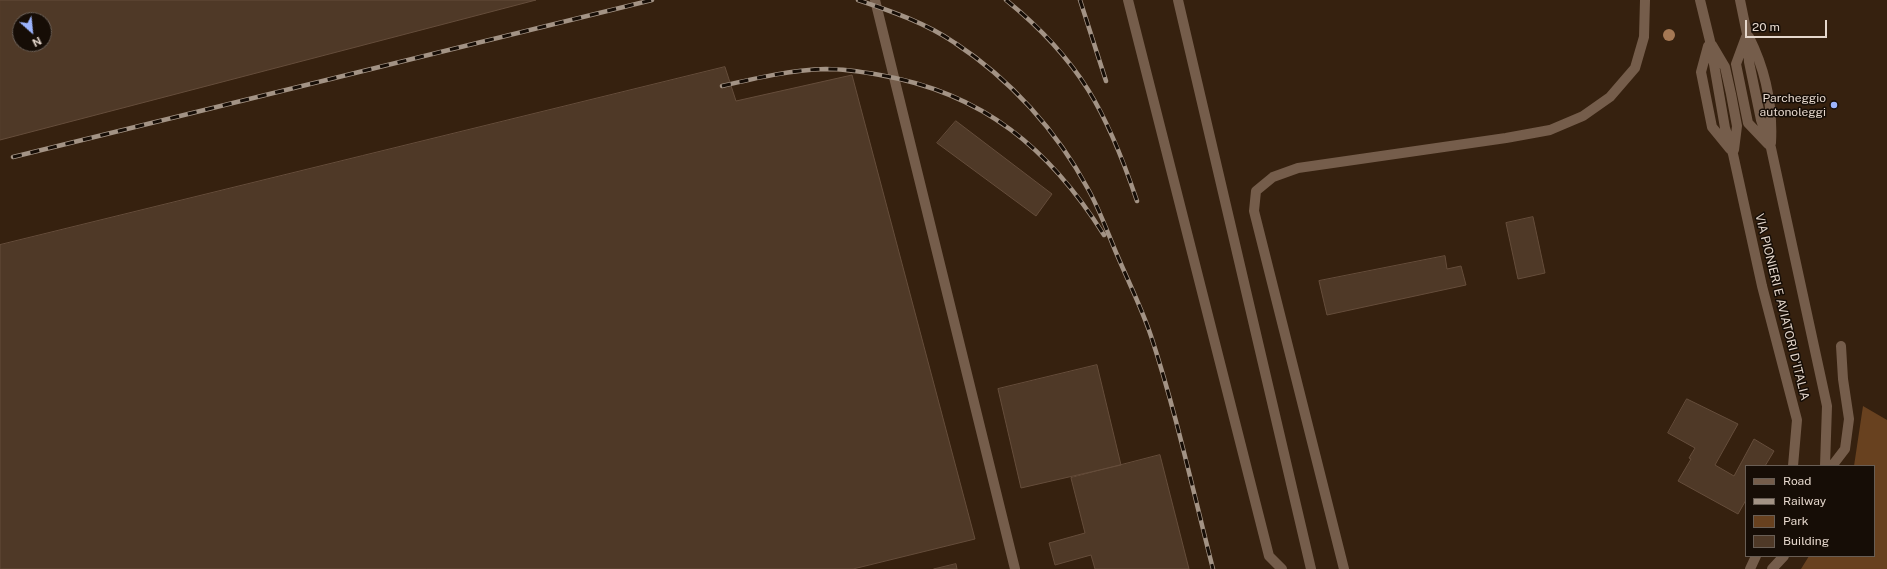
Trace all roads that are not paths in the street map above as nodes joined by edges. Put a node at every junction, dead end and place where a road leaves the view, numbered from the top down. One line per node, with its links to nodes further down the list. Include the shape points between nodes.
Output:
1 (875, 0): 15 (street)
2 (1128, 0): 16 (street, via 1269,556)
3 (1178, 0): 17 (street)
4 (1645, 0): 18 (street, via 1644,37 1636,68 1610,97 1583,116 1550,130 1298,168 1273,177 1256,191 1254,211)
5 (1740, 0): 11 (street, via 1761,120 1771,148 1826,406)
6 (1701, 2): 7 (street)
7 (1710, 41): 8 (street, via 1725,67 1737,126); 8 (street, via 1701,72 1712,127)
8 (1733, 154): 10 (street, VIA PIONIERI E AVIATORI D'ITALIA, via 1762,286 1797,420)
9 (1841, 346): 12 (street, via 1849,419 1845,449)
10 (1793, 465)
11 (1825, 465)
12 (1833, 465)
13 (1756, 557): 19 (street)
14 (1783, 557): 20 (street)
15 (1015, 569)
16 (1282, 569)
17 (1311, 569)
18 (1344, 569)
19 (1750, 569)
20 (1772, 569)

